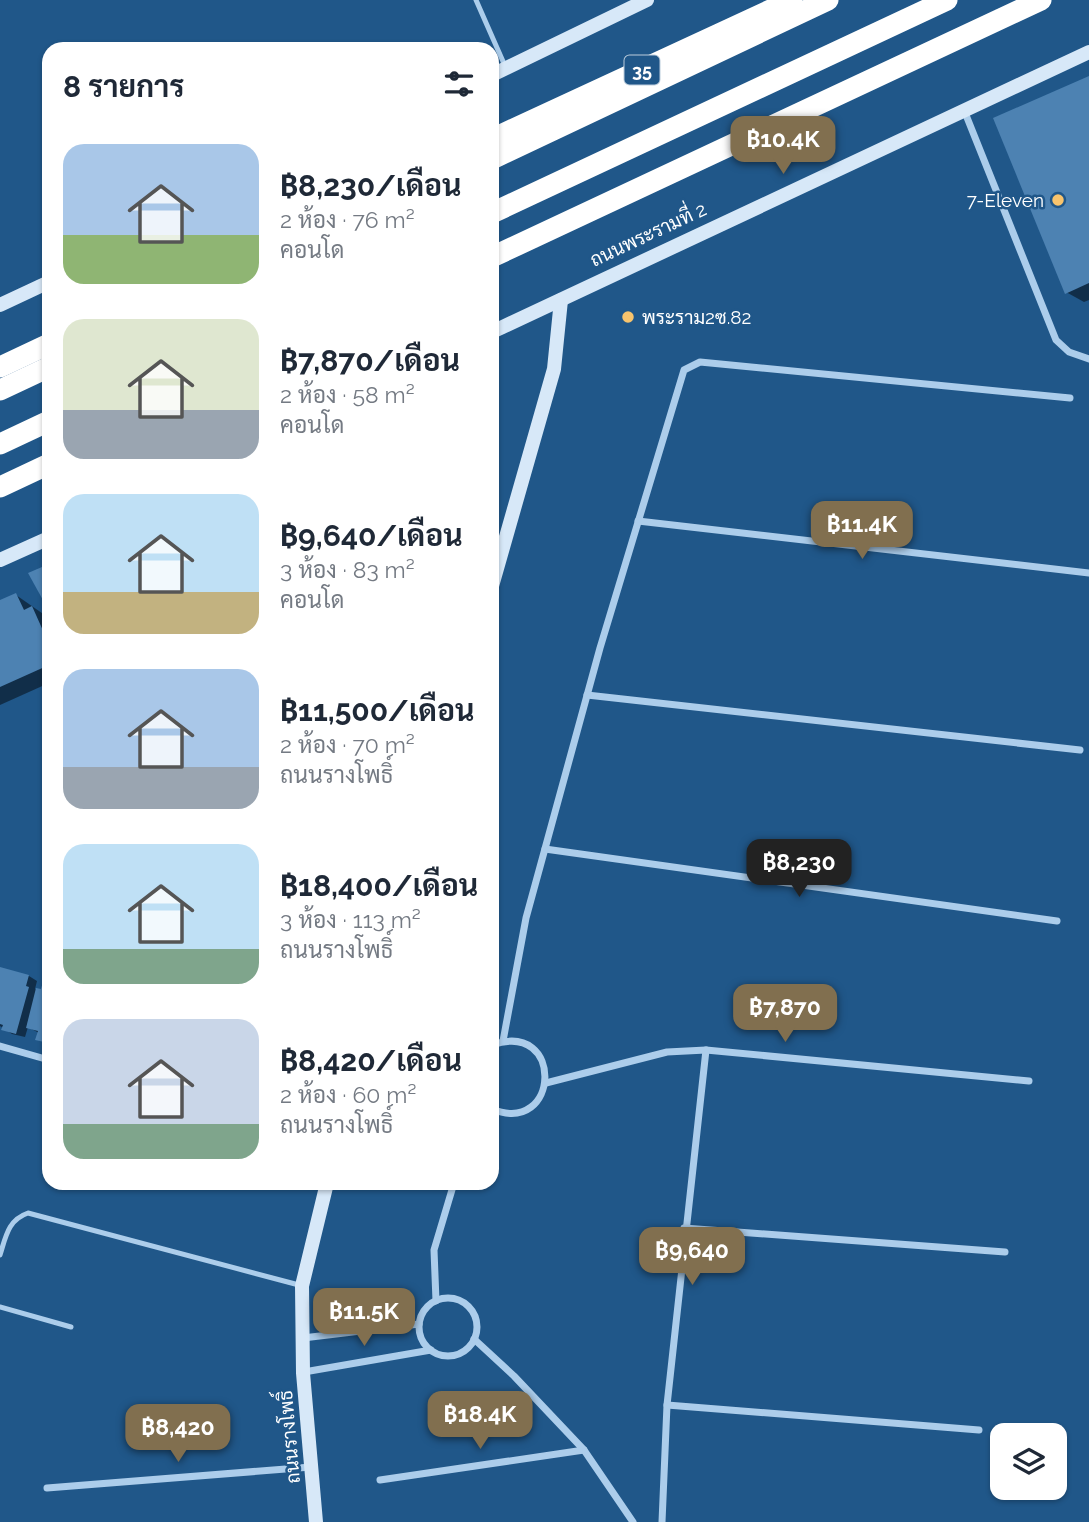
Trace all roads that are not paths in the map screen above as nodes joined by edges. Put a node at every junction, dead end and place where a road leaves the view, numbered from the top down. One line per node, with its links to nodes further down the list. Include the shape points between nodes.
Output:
1 (476, 0): 7 (lane)
2 (647, 0): 10 (main road)
3 (792, 0): 13 (highway, 35)
4 (828, 0): 14 (highway)
5 (947, 0): 15 (highway)
6 (1041, 0): 16 (highway)
7 (495, 42)
8 (499, 52): 10 (lane)
9 (1089, 52): 12 (main road, ถนนพระรามที่ 2)
10 (506, 68): 11 (main road)
11 (499, 72)
12 (964, 110): 18 (main road, ถนนพระรามที่ 2); 22 (street, via 1056,340 1069,352)
13 (499, 136)
14 (499, 156)
15 (499, 211)
16 (499, 254)
17 (42, 285): 19 (main road)
18 (561, 300): 20 (main road, ถนนพระรามที่ 2); 34 (main road, via 554,369)
19 (0, 305)
20 (499, 329)
21 (42, 347): 23 (highway)
22 (1089, 359)
23 (0, 367)
24 (42, 370): 25 (highway)
25 (0, 390)
26 (1070, 398): 31 (street, via 700,362 684,370)
27 (42, 424): 28 (highway)
28 (0, 444)
29 (42, 467): 30 (highway)
30 (0, 486)
31 (638, 521): 35 (street); 36 (street)
32 (42, 541): 33 (main road)
33 (0, 560)
34 (499, 562)
35 (1089, 573)
36 (587, 695): 37 (street); 38 (street)
37 (1080, 750)
38 (545, 849): 39 (street); 40 (street, via 526,918)
39 (1058, 921)
40 (503, 1041): 41 (street); 46 (street, via 515,1041 535,1051 546,1071)
41 (499, 1042)
42 (0, 1046): 44 (street)
43 (706, 1050): 45 (street); 46 (street, via 667,1052); 50 (street)
44 (42, 1058)
45 (1029, 1081)
46 (546, 1083): 47 (street, via 543,1094 526,1110)
47 (499, 1112)
48 (325, 1190): 53 (main road, ถนนรางโพธิ์)
49 (452, 1190): 54 (street, via 434,1250)
50 (684, 1228): 51 (street); 62 (street)
51 (1005, 1252)
52 (0, 1255): 53 (lane, via 9,1226 28,1213)
53 (302, 1286): 58 (main road, ถนนรางโพธิ์)
54 (436, 1301): 56 (street, via 421,1314); 59 (street, via 456,1299 472,1311)
55 (0, 1307): 57 (lane)
56 (419, 1324): 58 (street); 60 (street)
57 (71, 1327)
58 (302, 1338): 61 (main road, ถนนรางโพธิ์)
59 (474, 1339): 60 (street, via 468,1348 450,1356); 64 (street)
60 (430, 1350): 61 (street)
61 (303, 1373): 65 (main road, ถนนรางโพธิ์)
62 (667, 1405): 63 (street); 70 (street)
63 (979, 1430)
64 (584, 1450): 66 (street); 69 (street)
65 (311, 1467): 67 (street); 68 (main road, ถนนรางโพธิ์)
66 (380, 1480)
67 (47, 1488)
68 (316, 1522)
69 (633, 1522)
70 (662, 1522)

